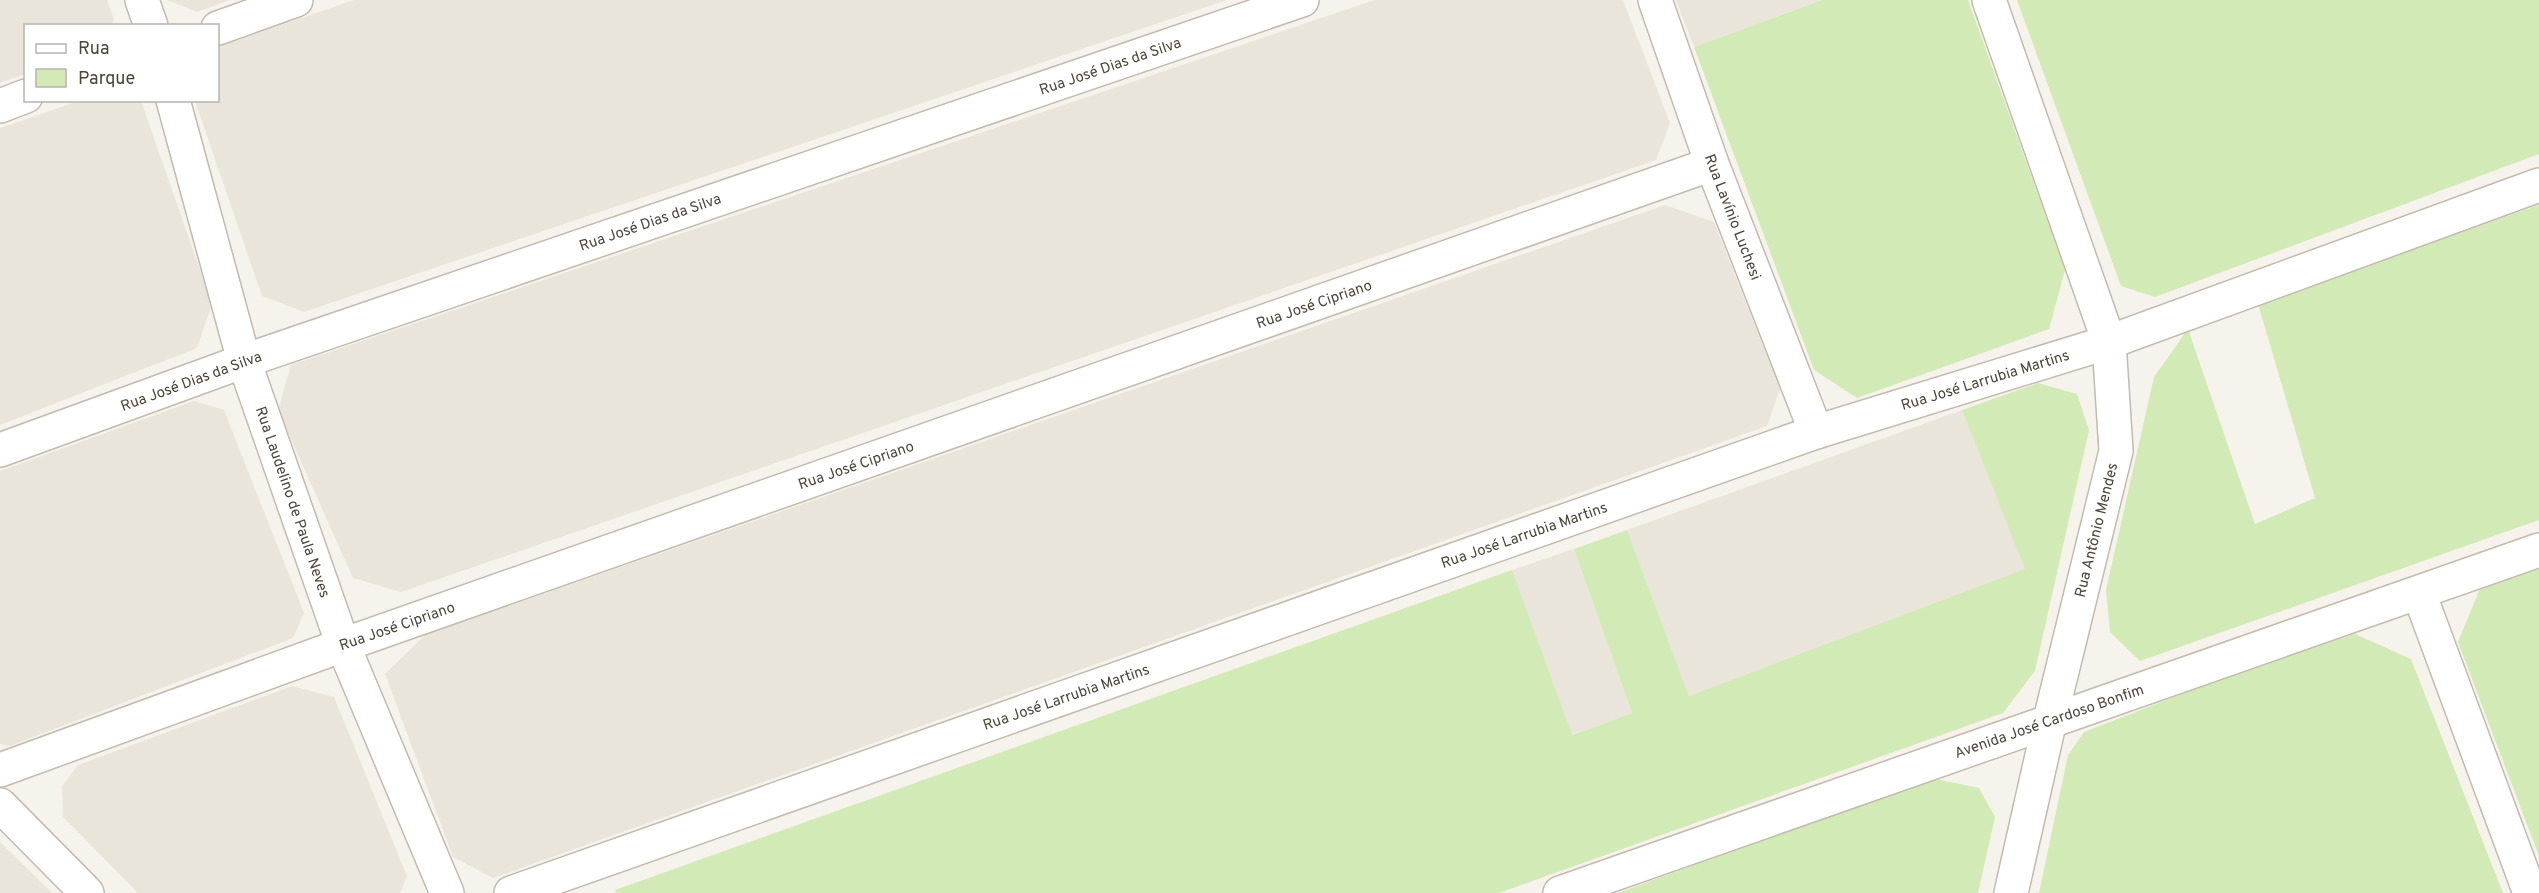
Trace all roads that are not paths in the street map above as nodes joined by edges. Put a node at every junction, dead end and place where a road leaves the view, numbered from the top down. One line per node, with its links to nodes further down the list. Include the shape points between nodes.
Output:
1 (142, 0): 6 (street)
2 (296, 0): 7 (street)
3 (1302, 0): 14 (street, Rua José Dias da Silva)
4 (1655, 0): 11 (street, Rua Lavínio Luchesi)
5 (1989, 0): 13 (street, Rua Antônio Mendes)
6 (150, 24)
7 (219, 27)
8 (24, 97): 10 (street)
9 (173, 102): 14 (street, Rua Laudelino de Paula Neves)
10 (0, 106)
11 (1712, 164): 15 (street, Rua Lavínio Luchesi); 19 (street, Rua José Cipriano)
12 (2539, 184): 13 (street, Rua José Larrubia Martins)
13 (2109, 342): 15 (street, Rua José Larrubia Martins); 20 (street, Rua Antônio Mendes, via 2116,451)
14 (244, 361): 16 (street, Rua José Dias da Silva); 19 (street, Rua Laudelino de Paula Neves)
15 (1816, 432): 25 (street, Rua José Larrubia Martins)
16 (0, 450)
17 (2539, 550): 18 (street, Avenida José Cardoso Bonfim)
18 (2419, 593): 20 (street, Avenida José Cardoso Bonfim); 28 (street)
19 (344, 645): 21 (street, Rua José Cipriano); 24 (street, Rua Laudelino de Paula Neves)
20 (2050, 720): 26 (street, Avenida José Cardoso Bonfim); 27 (street, Rua Antônio Mendes)
21 (0, 770)
22 (0, 806): 23 (street)
23 (87, 893)
24 (447, 893)
25 (511, 893)
26 (1560, 893)
27 (2010, 893)
28 (2530, 893)

